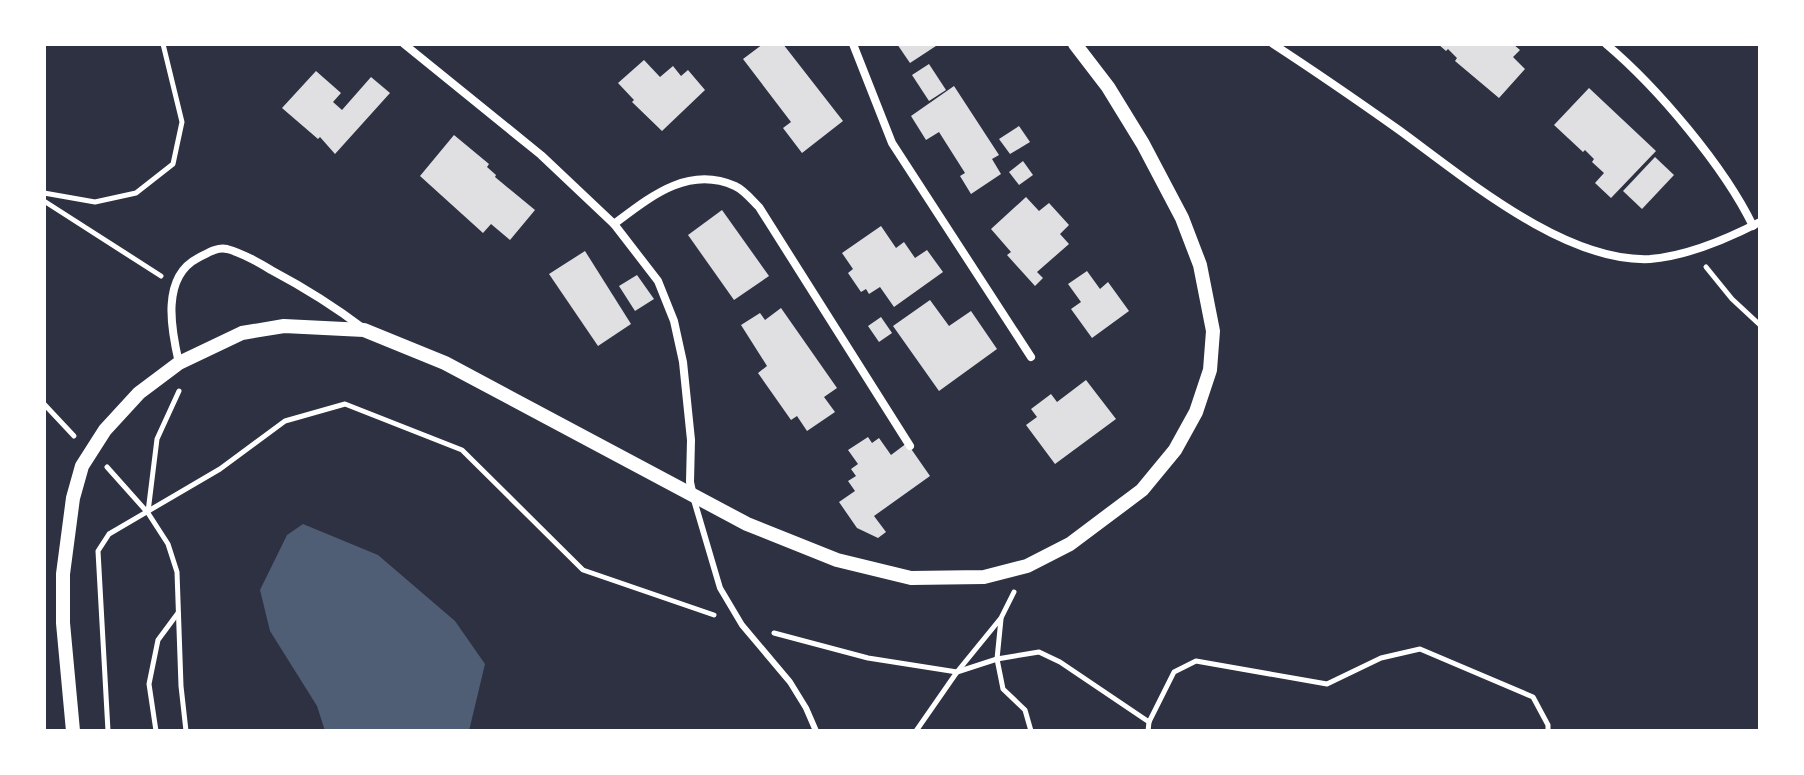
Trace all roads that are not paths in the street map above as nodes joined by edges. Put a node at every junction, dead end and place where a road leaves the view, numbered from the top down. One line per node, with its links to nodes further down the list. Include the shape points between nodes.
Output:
1 (404, 44): 6 (street, via 541,155)
2 (853, 44): 9 (street, via 892,143)
3 (1075, 44): 12 (street, via 1108,87 1182,218 1200,265 1213,331 1210,370 1196,412 1175,450 1142,490 1070,544 1027,566 984,577 911,578 837,560)
4 (1273, 44): 7 (street, via 1527,222 1605,255 1650,259 1693,250)
5 (1606, 44): 7 (street, via 1633,66 1701,146)
6 (614, 224): 11 (street, via 657,191 682,182 710,178 738,187 759,207); 12 (street, via 658,281 674,321 683,362)
7 (1756, 224)
8 (364, 330): 10 (street, via 284,326 242,333); 10 (street, via 322,297 227,249 214,249 193,260 174,284 173,335); 12 (street, via 445,363)
9 (1031, 357)
10 (179, 363): 13 (street, via 139,393 105,430 82,466 63,574)
11 (910, 446)
12 (693, 497): 14 (lane, via 720,588 742,625 790,682)
13 (73, 731)
14 (816, 731)

